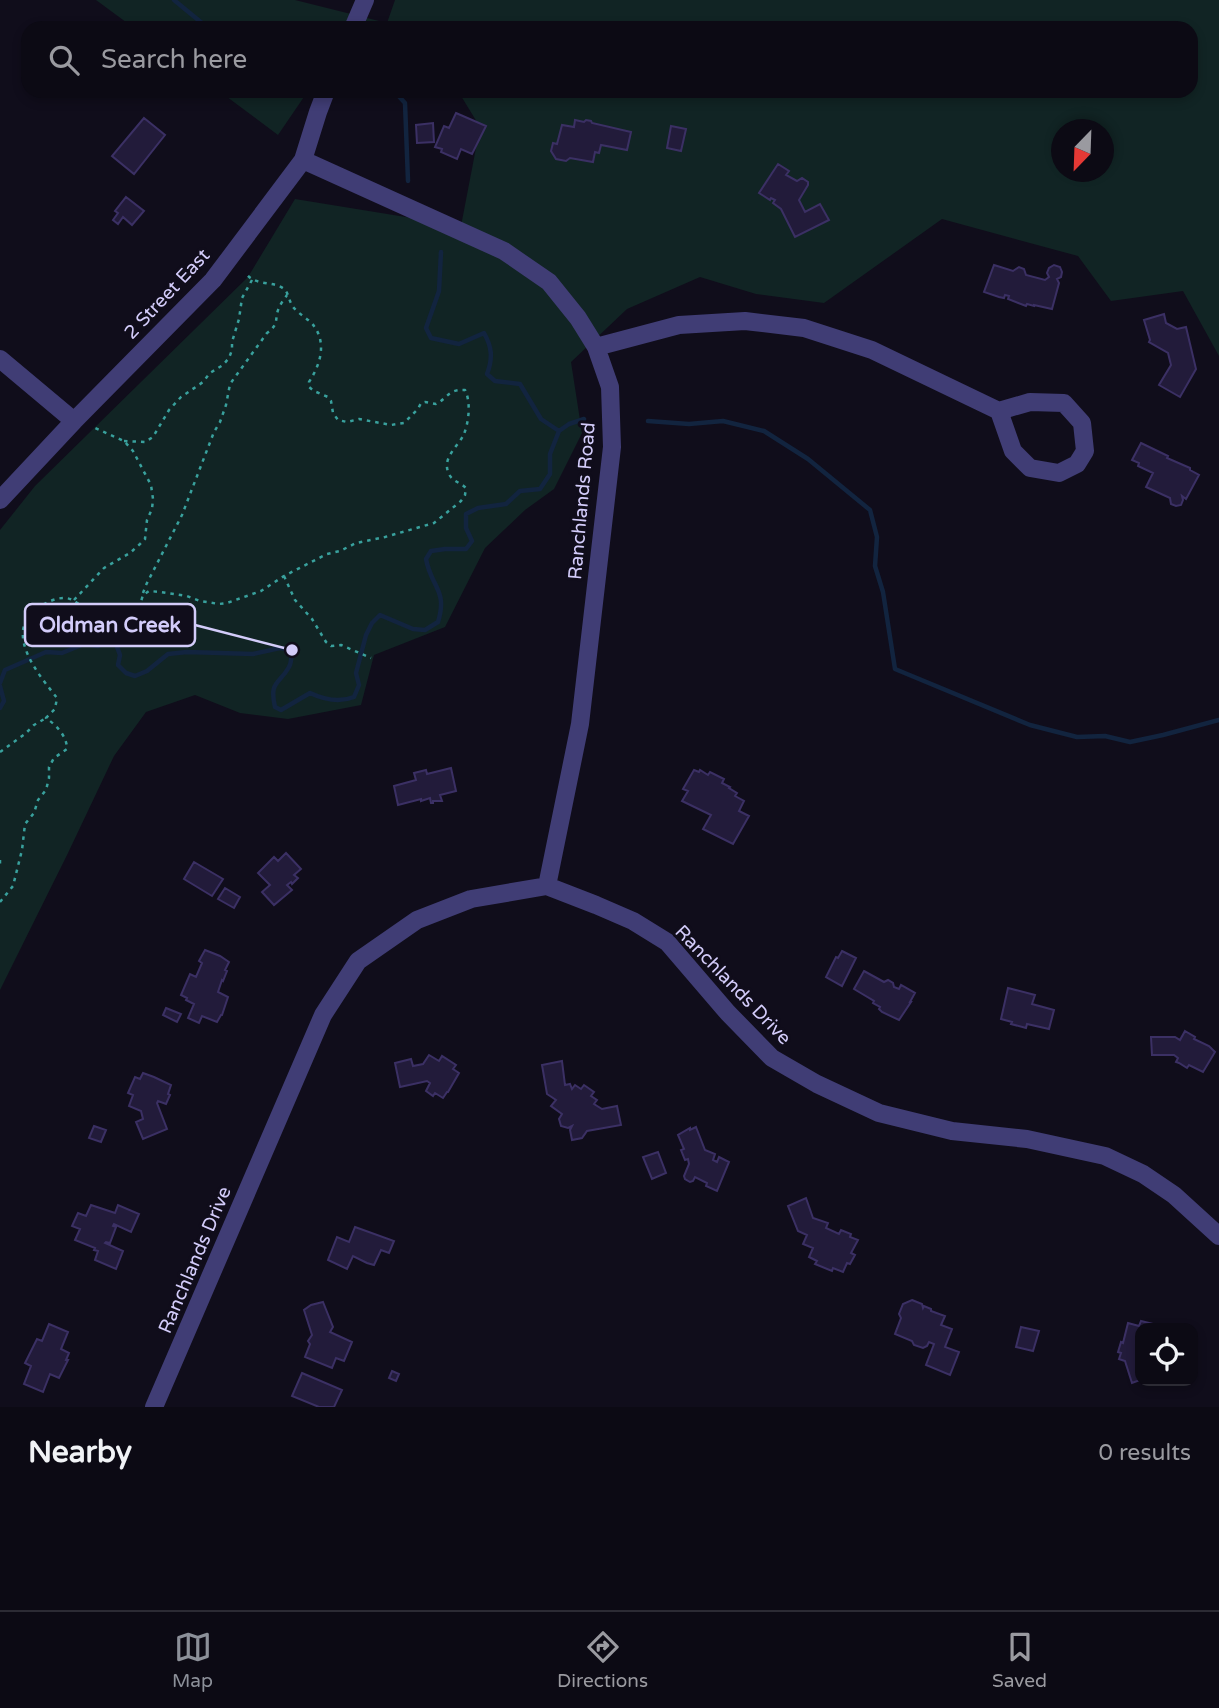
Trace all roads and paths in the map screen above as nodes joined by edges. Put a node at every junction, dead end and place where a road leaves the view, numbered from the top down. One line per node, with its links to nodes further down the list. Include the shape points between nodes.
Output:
1 (365, 0): 2 (street)
2 (356, 21)
3 (323, 98): 4 (street, 2 Street East)
4 (303, 160): 8 (street, Ranchlands Road, via 503,251 549,282); 11 (street, 2 Street East, via 214,280)
5 (245, 272): 6 (path)
6 (253, 280): 7 (path, via 281,287); 13 (path, via 242,298 232,350 223,365 181,397 153,436 145,442)
7 (287, 295): 15 (path, via 321,340 317,371 309,387 328,397 338,420 404,423 421,403 436,404 458,390 464,390 468,403 466,430 447,464 449,475 466,488 461,501 434,523 356,543); 16 (path, via 280,304 277,323 230,384 220,422 182,515)
8 (596, 347): 10 (street, via 679,325 745,320 804,328 872,350); 23 (street, Ranchlands Road, via 610,387 612,447 580,724)
9 (0, 359): 11 (street)
10 (999, 411): 10 (street, via 1013,452 1030,468 1059,473 1077,464 1085,451 1082,423 1064,403 1030,402)
11 (74, 421): 14 (street, 2 Street East)
12 (95, 428): 13 (path)
13 (124, 440): 17 (path, via 151,485 152,509 145,539 104,568)
14 (0, 500)
15 (284, 576): 16 (path, via 261,591 219,604 161,592); 18 (path, via 295,600 326,642)
16 (143, 594): 17 (path, via 135,612 94,612)
17 (74, 600): 19 (path, via 45,603 33,611 22,629 36,670 57,698 55,709)
18 (371, 658)
19 (46, 718): 20 (path); 24 (path, via 55,724 67,749 49,767 46,790 25,824 13,886)
20 (0, 752)
21 (0, 860): 22 (path)
22 (0, 866)
23 (547, 886): 25 (street, Ranchlands Drive, via 633,921 667,942 772,1058 817,1084 879,1113 952,1131 1027,1139 1105,1156 1174,1195); 26 (street, Ranchlands Drive, via 471,899 417,920 358,961 323,1015)
24 (0, 902)
25 (1219, 1236)
26 (154, 1407)

